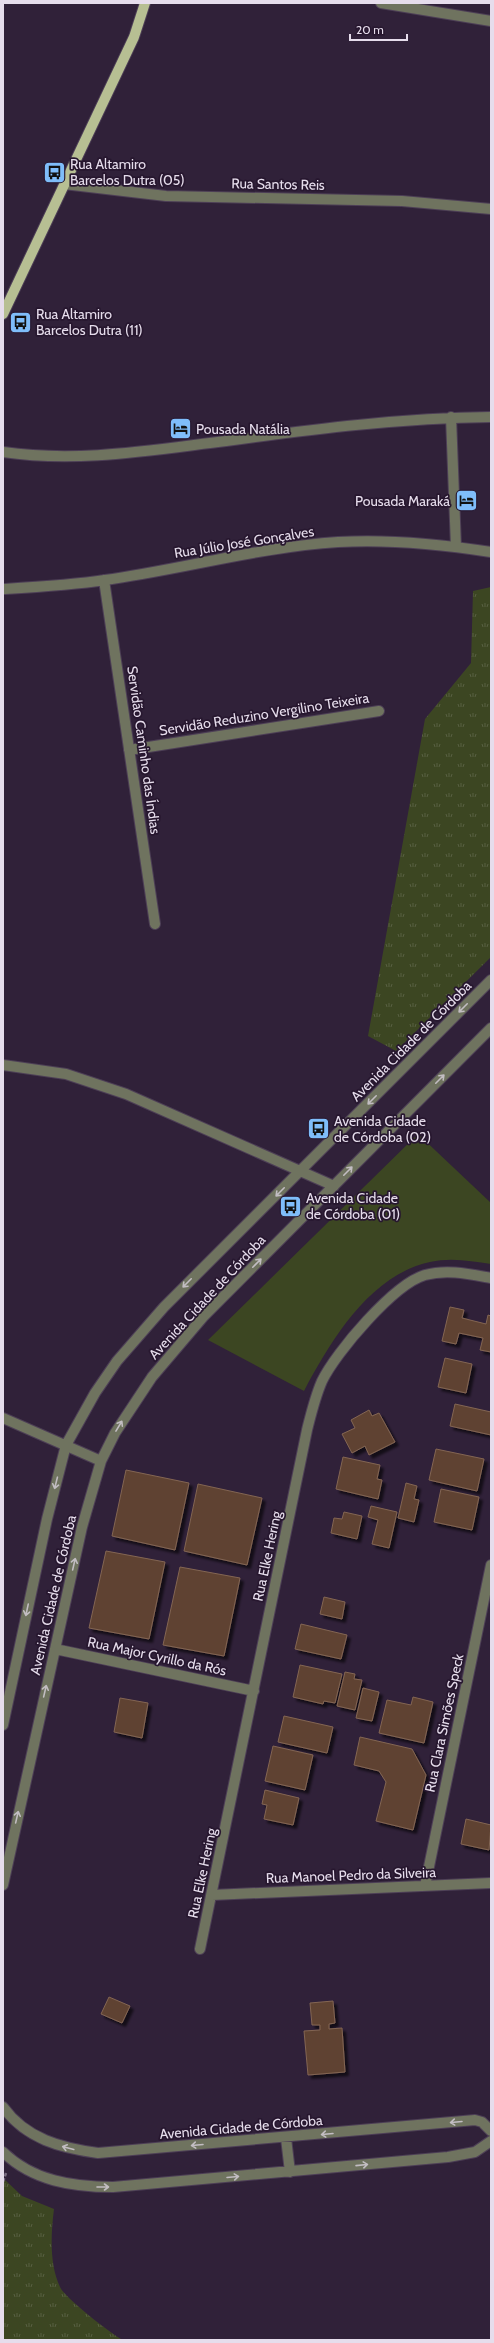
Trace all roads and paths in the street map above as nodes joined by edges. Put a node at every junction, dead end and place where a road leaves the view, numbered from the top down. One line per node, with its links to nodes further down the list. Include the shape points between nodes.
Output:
1 (145, 3): 4 (main road, via 134,37)
2 (381, 3): 3 (street)
3 (491, 21)
4 (64, 184): 5 (street, Rua Santos Reis, via 166,196 402,200); 6 (main road)
5 (491, 209)
6 (3, 314)
7 (451, 417): 8 (street); 9 (street, via 358,424 106,456 48,457); 10 (street)
8 (491, 417)
9 (3, 452)
10 (456, 547): 11 (street, Rua Júlio José Gonçalves); 12 (street, Rua Júlio José Gonçalves, via 383,541 338,542 273,550)
11 (491, 552)
12 (104, 580): 13 (street, Rua Júlio José Gonçalves); 15 (street, Servidão Caminho das Índias)
13 (3, 589)
14 (379, 710): 15 (street, Servidão Reduzino Vergilino Teixeira)
15 (129, 750): 16 (street, Servidão Caminho das Índias)
16 (155, 924)
17 (491, 980): 20 (street, Avenida Cidade de Córdoba, one-way to 20)
18 (491, 1028): 21 (street, Avenida Cidade de Córdoba, one-way to 18)
19 (3, 1065): 20 (street, via 43,1070 96,1083)
20 (300, 1171): 21 (street); 24 (street, Avenida Cidade de Córdoba, one-way to 24, via 135,1338 95,1393)
21 (334, 1186): 25 (street, Avenida Cidade de Córdoba, one-way to 21, via 130,1407 176,1347)
22 (491, 1278): 28 (street, Rua Elke Hering, via 438,1272 423,1276 405,1286 351,1339 323,1381 307,1430)
23 (3, 1418): 24 (street)
24 (66, 1445): 25 (street); 29 (street, Avenida Cidade de Córdoba, one-way to 29, via 47,1519)
25 (101, 1461): 27 (street, Avenida Cidade de Córdoba, one-way to 25, via 82,1527)
26 (491, 1565): 33 (street, Rua Clara Simões Speck)
27 (55, 1649): 28 (street, Rua Major Cyrillo da Rós); 30 (street, Avenida Cidade de Córdoba, one-way to 27)
28 (254, 1691): 34 (street, Rua Elke Hering)
29 (3, 1724)
30 (6, 1855): 32 (street, Avenida Cidade de Córdoba)
31 (491, 1883): 33 (street, Rua Manoel Pedro da Silveira)
32 (3, 1885)
33 (425, 1886): 34 (street, Rua Manoel Pedro da Silveira)
34 (212, 1895): 35 (street, Rua Elke Hering)
35 (200, 1949)
36 (3, 2107): 38 (street, Avenida Cidade de Córdoba, one-way to 36, via 98,2152 53,2144 32,2135 12,2119)
37 (491, 2131): 38 (street, Avenida Cidade de Córdoba, one-way to 38, via 482,2122 475,2120)
38 (286, 2138): 41 (street)
39 (491, 2141): 41 (street, one-way to 39, via 448,2157 475,2152)
40 (3, 2152): 41 (street, one-way to 41, via 34,2173 59,2182 86,2187 138,2186)
41 (290, 2172)

